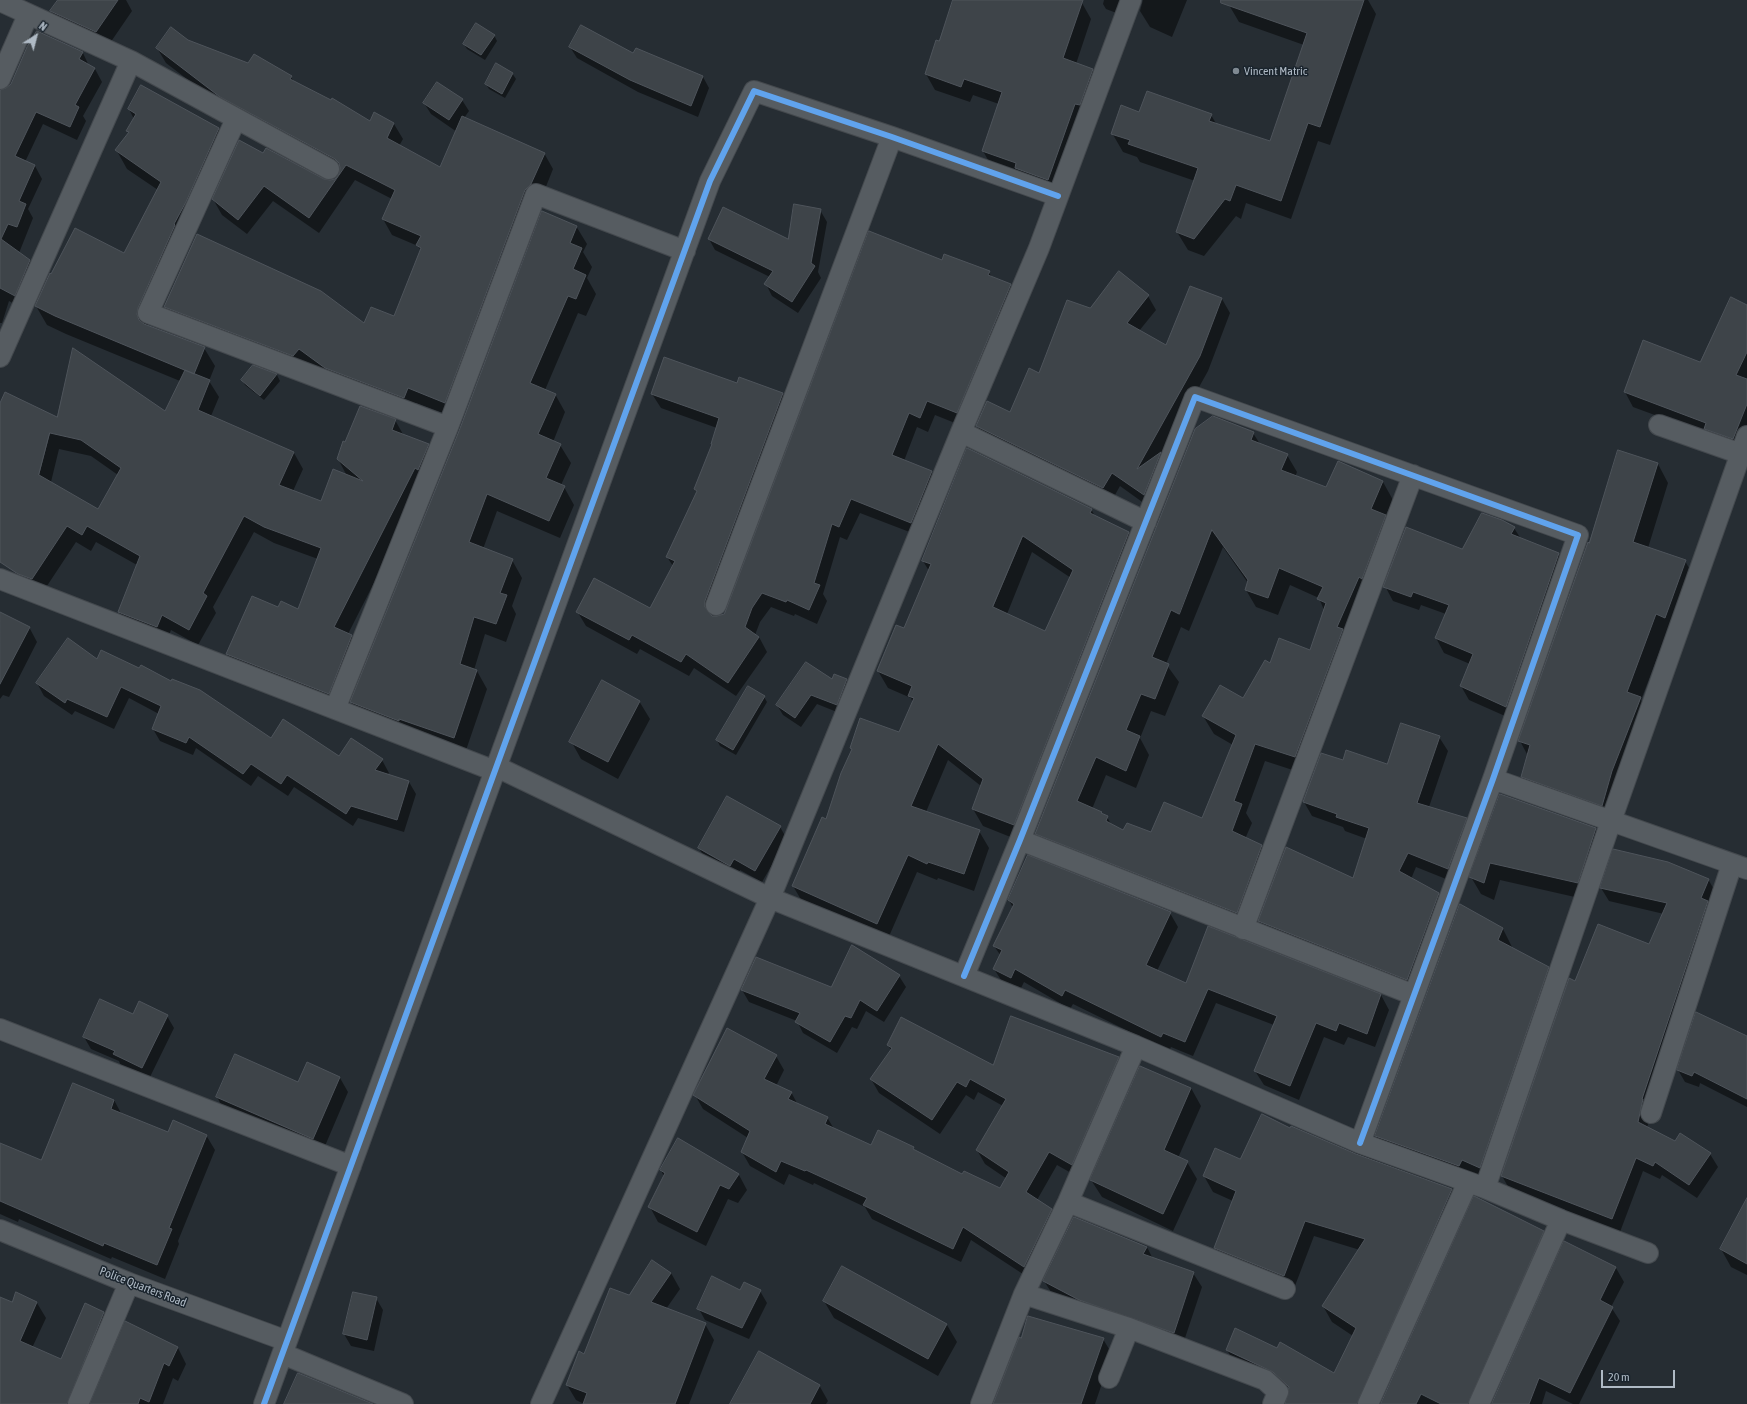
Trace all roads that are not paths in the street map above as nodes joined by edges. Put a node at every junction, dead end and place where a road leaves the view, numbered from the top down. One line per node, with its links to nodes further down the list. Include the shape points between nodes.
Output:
1 (1131, 0): 9 (street)
2 (0, 1): 3 (street)
3 (28, 15): 4 (street); 5 (street)
4 (131, 61): 6 (street); 11 (street)
5 (0, 79)
6 (236, 119): 8 (street); 13 (street, via 148,313)
7 (892, 137): 9 (street); 10 (street, via 754,91 710,181); 19 (street)
8 (329, 169)
9 (1058, 196): 14 (street, via 1039,248)
10 (685, 251): 13 (street, via 536,194); 21 (street)
11 (0, 357)
12 (1659, 425): 15 (street)
13 (448, 427): 20 (street)
14 (961, 432): 17 (street); 26 (street)
15 (1745, 448): 23 (street)
16 (1413, 476): 17 (street, via 1195,397); 22 (street, via 1578,535); 27 (street)
17 (1146, 522): 24 (street)
18 (0, 579): 20 (street)
19 (716, 605)
20 (335, 709): 21 (street)
21 (496, 769): 26 (street); 34 (street)
22 (1493, 779): 23 (street); 29 (street)
23 (1611, 821): 25 (street); 35 (street)
24 (1020, 840): 27 (street); 28 (street)
25 (1739, 866): 32 (street)
26 (770, 898): 28 (street); 49 (street)
27 (1243, 929): 29 (street)
28 (964, 976): 31 (street)
29 (1414, 995): 33 (street)
30 (0, 1029): 34 (street)
31 (1136, 1046): 33 (street); 36 (street)
32 (1651, 1113)
33 (1360, 1143): 35 (street)
34 (351, 1166): 44 (street)
35 (1477, 1185): 37 (street); 52 (street)
36 (1068, 1202): 41 (street); 42 (street)
37 (1561, 1220): 39 (street); 53 (street)
38 (0, 1230): 40 (street, Police Quarters Road)
39 (1648, 1252)
40 (129, 1283): 44 (street, Police Quarters Road); 46 (street)
41 (1285, 1290)
42 (1024, 1294): 43 (street); 50 (street)
43 (1129, 1328): 45 (street); 51 (street, via 1265,1380 1278,1392)
44 (285, 1347): 47 (street); 48 (street, Police Quarters Road)
45 (1109, 1378)
46 (78, 1404)
47 (264, 1404)
48 (403, 1404)
49 (541, 1404)
50 (981, 1404)
51 (1273, 1404)
52 (1368, 1404)
53 (1479, 1404)

